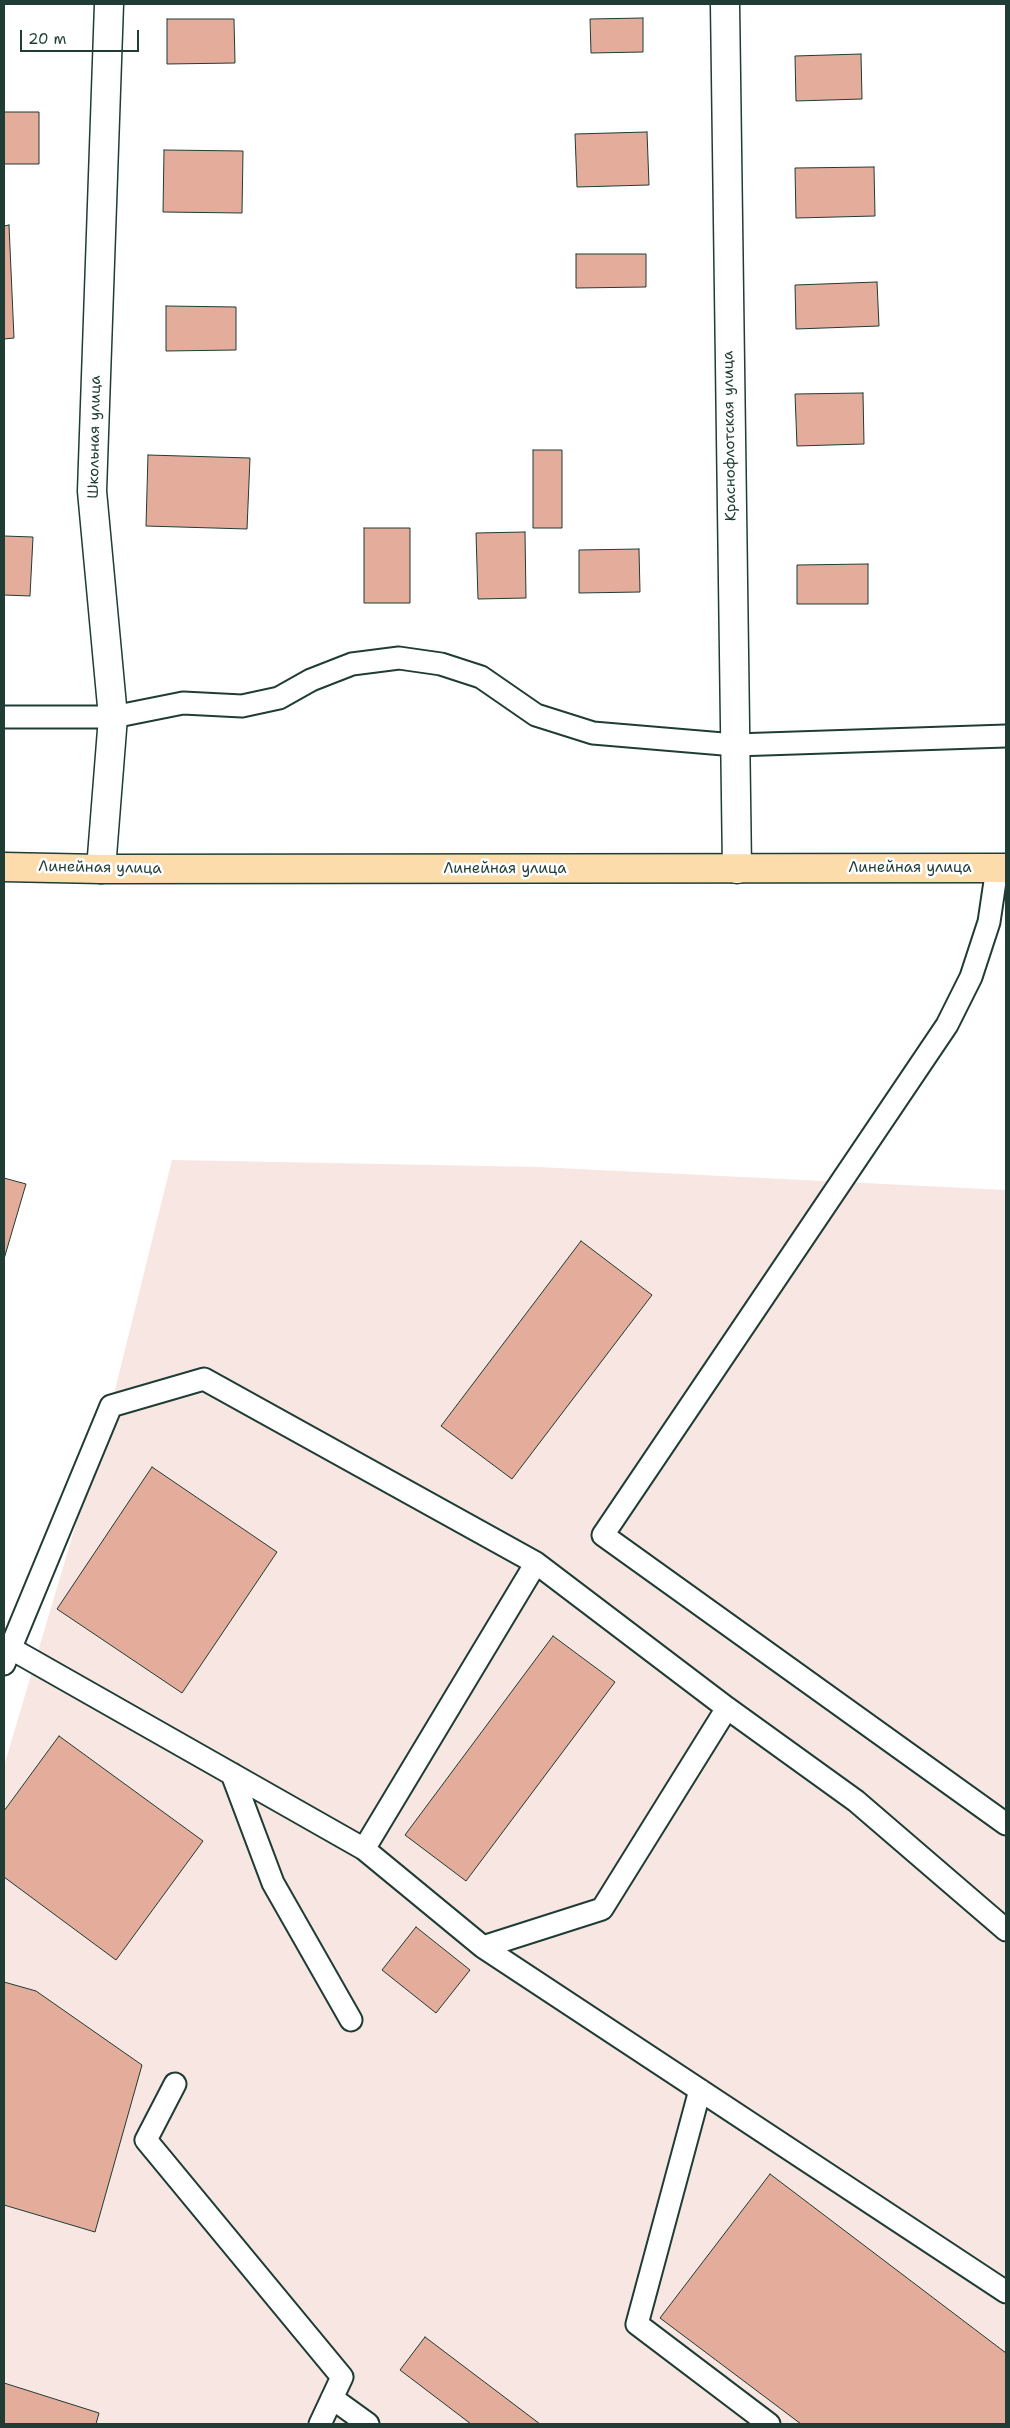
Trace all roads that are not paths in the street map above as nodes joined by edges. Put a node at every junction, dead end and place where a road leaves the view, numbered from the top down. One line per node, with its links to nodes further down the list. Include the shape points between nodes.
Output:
1 (108, 4): 4 (street, Школьная улица, via 92,491)
2 (725, 4): 6 (street, Краснофлотская улица)
3 (4, 717): 4 (lane)
4 (113, 717): 6 (lane, via 183,703 242,706 279,698 311,680 352,664 399,658 441,664 481,677 536,715 593,733); 9 (street, Школьная улица)
5 (1006, 736): 6 (lane)
6 (734, 744): 10 (street, Краснофлотская улица)
7 (4, 867): 9 (main road, Линейная улица)
8 (1002, 868): 10 (main road, Линейная улица); 15 (lane, via 971,977 947,1025 603,1535)
9 (101, 869): 10 (main road, Линейная улица)
10 (737, 869)
11 (536, 1563): 12 (lane, via 204,1379 111,1406); 13 (lane); 16 (lane)
12 (7, 1656): 14 (lane)
13 (727, 1708): 17 (lane, via 856,1801); 18 (lane, via 602,1909)
14 (232, 1774): 16 (lane); 19 (lane, via 273,1882)
15 (1006, 1824)
16 (364, 1849): 18 (lane)
17 (1006, 1930)
18 (483, 1947): 21 (lane)
19 (351, 2020)
20 (175, 2084): 23 (lane, via 146,2140 342,2377)
21 (700, 2090): 22 (lane); 26 (lane, via 637,2324)
22 (1006, 2292)
23 (332, 2398): 24 (lane); 25 (lane)
24 (320, 2424)
25 (368, 2424)
26 (769, 2424)

